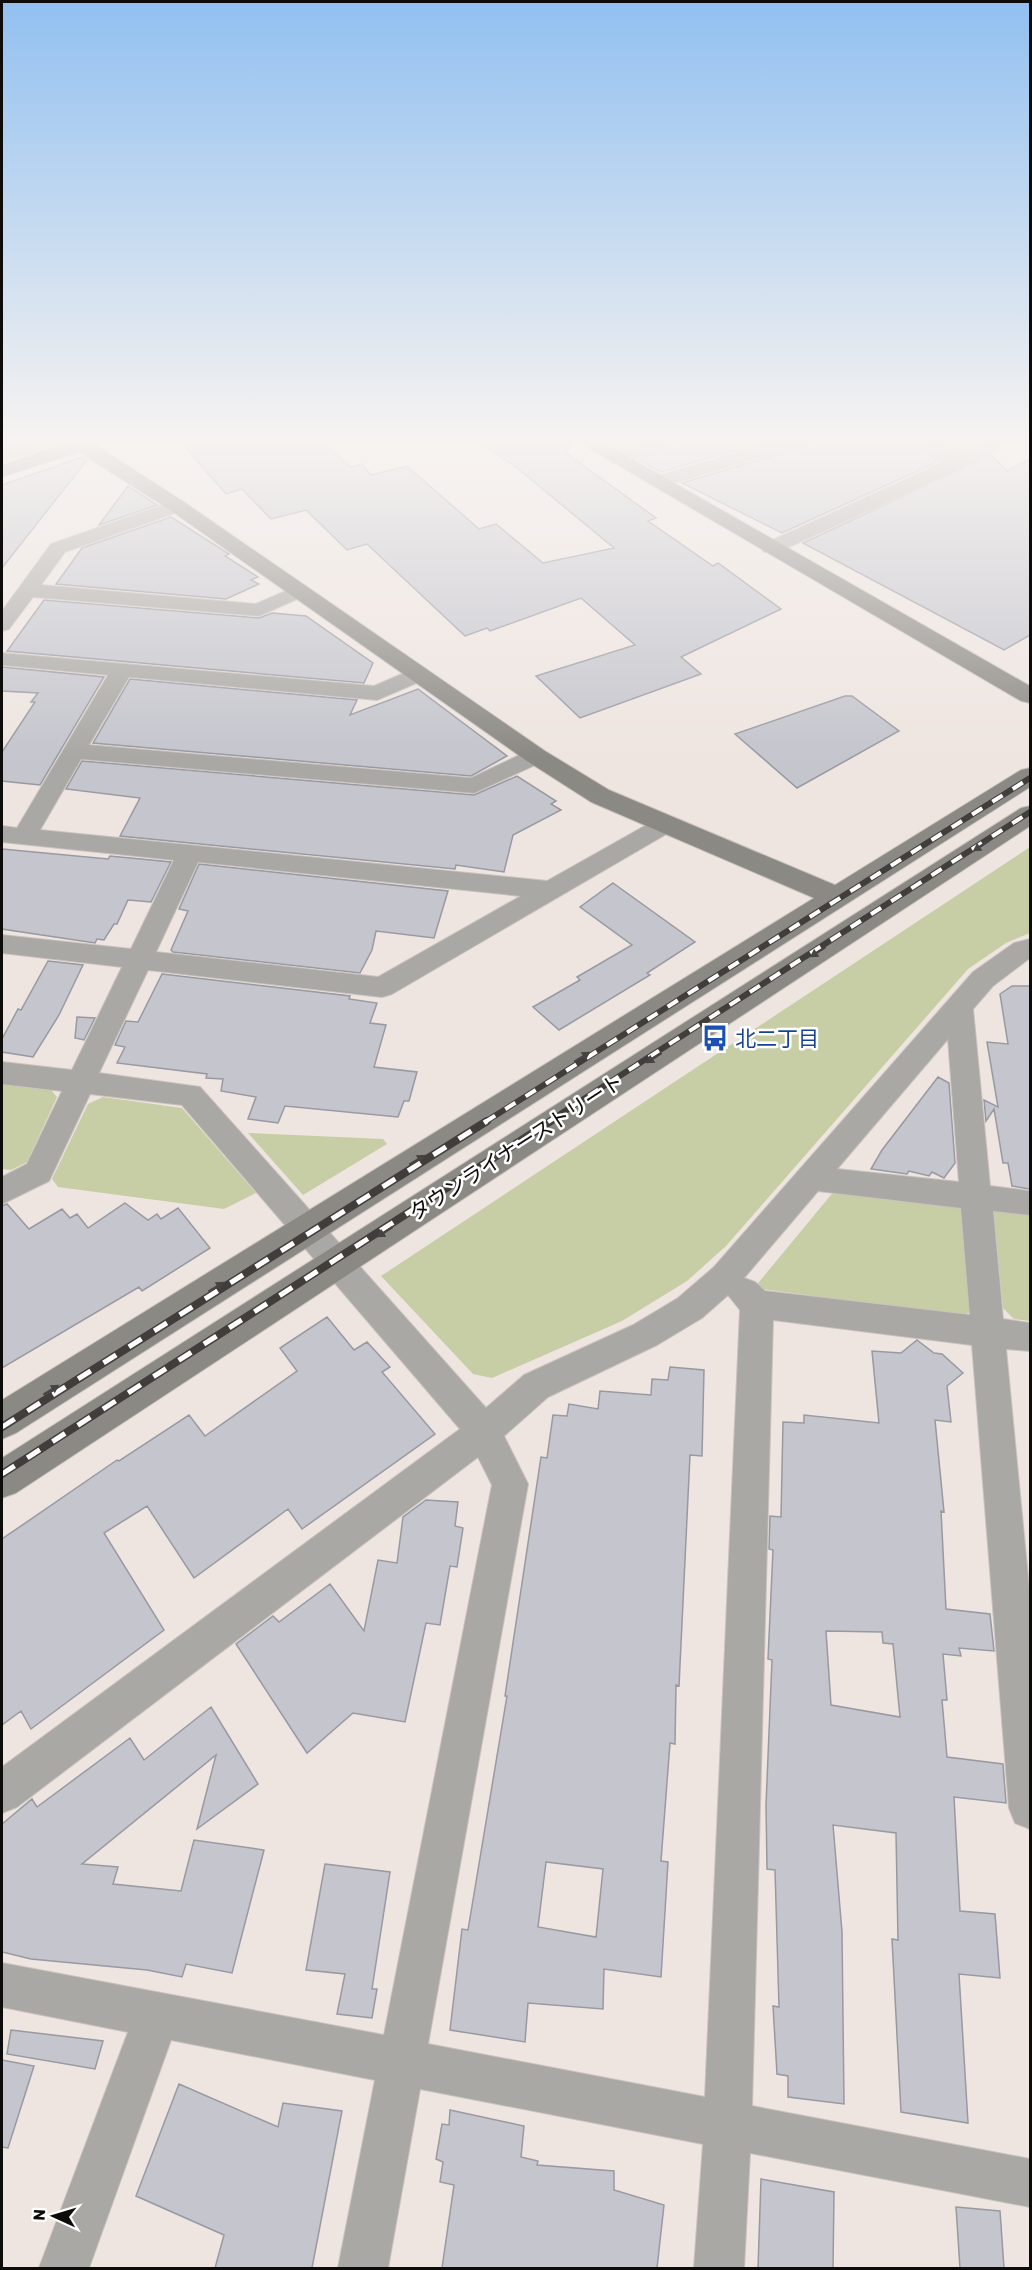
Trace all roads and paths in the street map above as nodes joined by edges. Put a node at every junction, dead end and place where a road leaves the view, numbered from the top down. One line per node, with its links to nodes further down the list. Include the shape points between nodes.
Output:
1 (64, 546): 6 (street, via 58,548)
2 (234, 546): 7 (street)
3 (767, 546): 5 (street)
4 (776, 546): 5 (street)
5 (771, 548): 12 (street)
6 (27, 590): 7 (street, via 259,610); 8 (street)
7 (299, 591): 11 (street)
8 (2, 625)
9 (2, 659): 10 (street)
10 (122, 670): 11 (street, via 377,693); 13 (street)
11 (418, 674): 14 (street)
12 (1030, 696)
13 (74, 751): 14 (street, via 474,786); 18 (street)
14 (536, 756): 17 (street, via 600,796)
15 (1030, 776): 21 (street, タウンライナーストリート)
16 (1030, 814): 33 (street, タウンライナーストリート, one-way to 33)
17 (666, 824): 20 (street); 21 (street)
18 (13, 835): 19 (street)
19 (190, 853): 20 (street); 24 (street)
20 (550, 890): 24 (street, via 382,987)
21 (836, 897): 32 (street, タウンライナーストリート, one-way to 21)
22 (2, 944): 24 (street)
23 (1030, 948): 25 (street, via 983,979)
24 (140, 959): 27 (street)
25 (959, 1007): 28 (street); 30 (street)
26 (2, 1073): 27 (street)
27 (81, 1082): 29 (street, via 38,1172); 32 (street, via 190,1095)
28 (810, 1178): 30 (street); 34 (street)
29 (2, 1192)
30 (976, 1197): 31 (street); 36 (street)
31 (1030, 1203)
32 (307, 1229): 33 (street); 38 (street, タウンライナーストリート, one-way to 32)
33 (337, 1263): 39 (street); 40 (street, タウンライナーストリート)
34 (725, 1277): 35 (street); 39 (street, via 690,1308 645,1335 536,1386)
35 (757, 1304): 36 (street); 46 (street)
36 (988, 1332): 37 (street); 42 (street)
37 (1030, 1337)
38 (2, 1421)
39 (484, 1432): 41 (street); 45 (street, via 510,1484)
40 (2, 1480)
41 (2, 1792)
42 (1030, 1808)
43 (2, 1985): 44 (street)
44 (158, 2017): 45 (street); 48 (street)
45 (402, 2063): 46 (street); 49 (street)
46 (728, 2125): 47 (street); 50 (street)
47 (1030, 2183)
48 (64, 2268)
49 (363, 2268)
50 (719, 2268)

